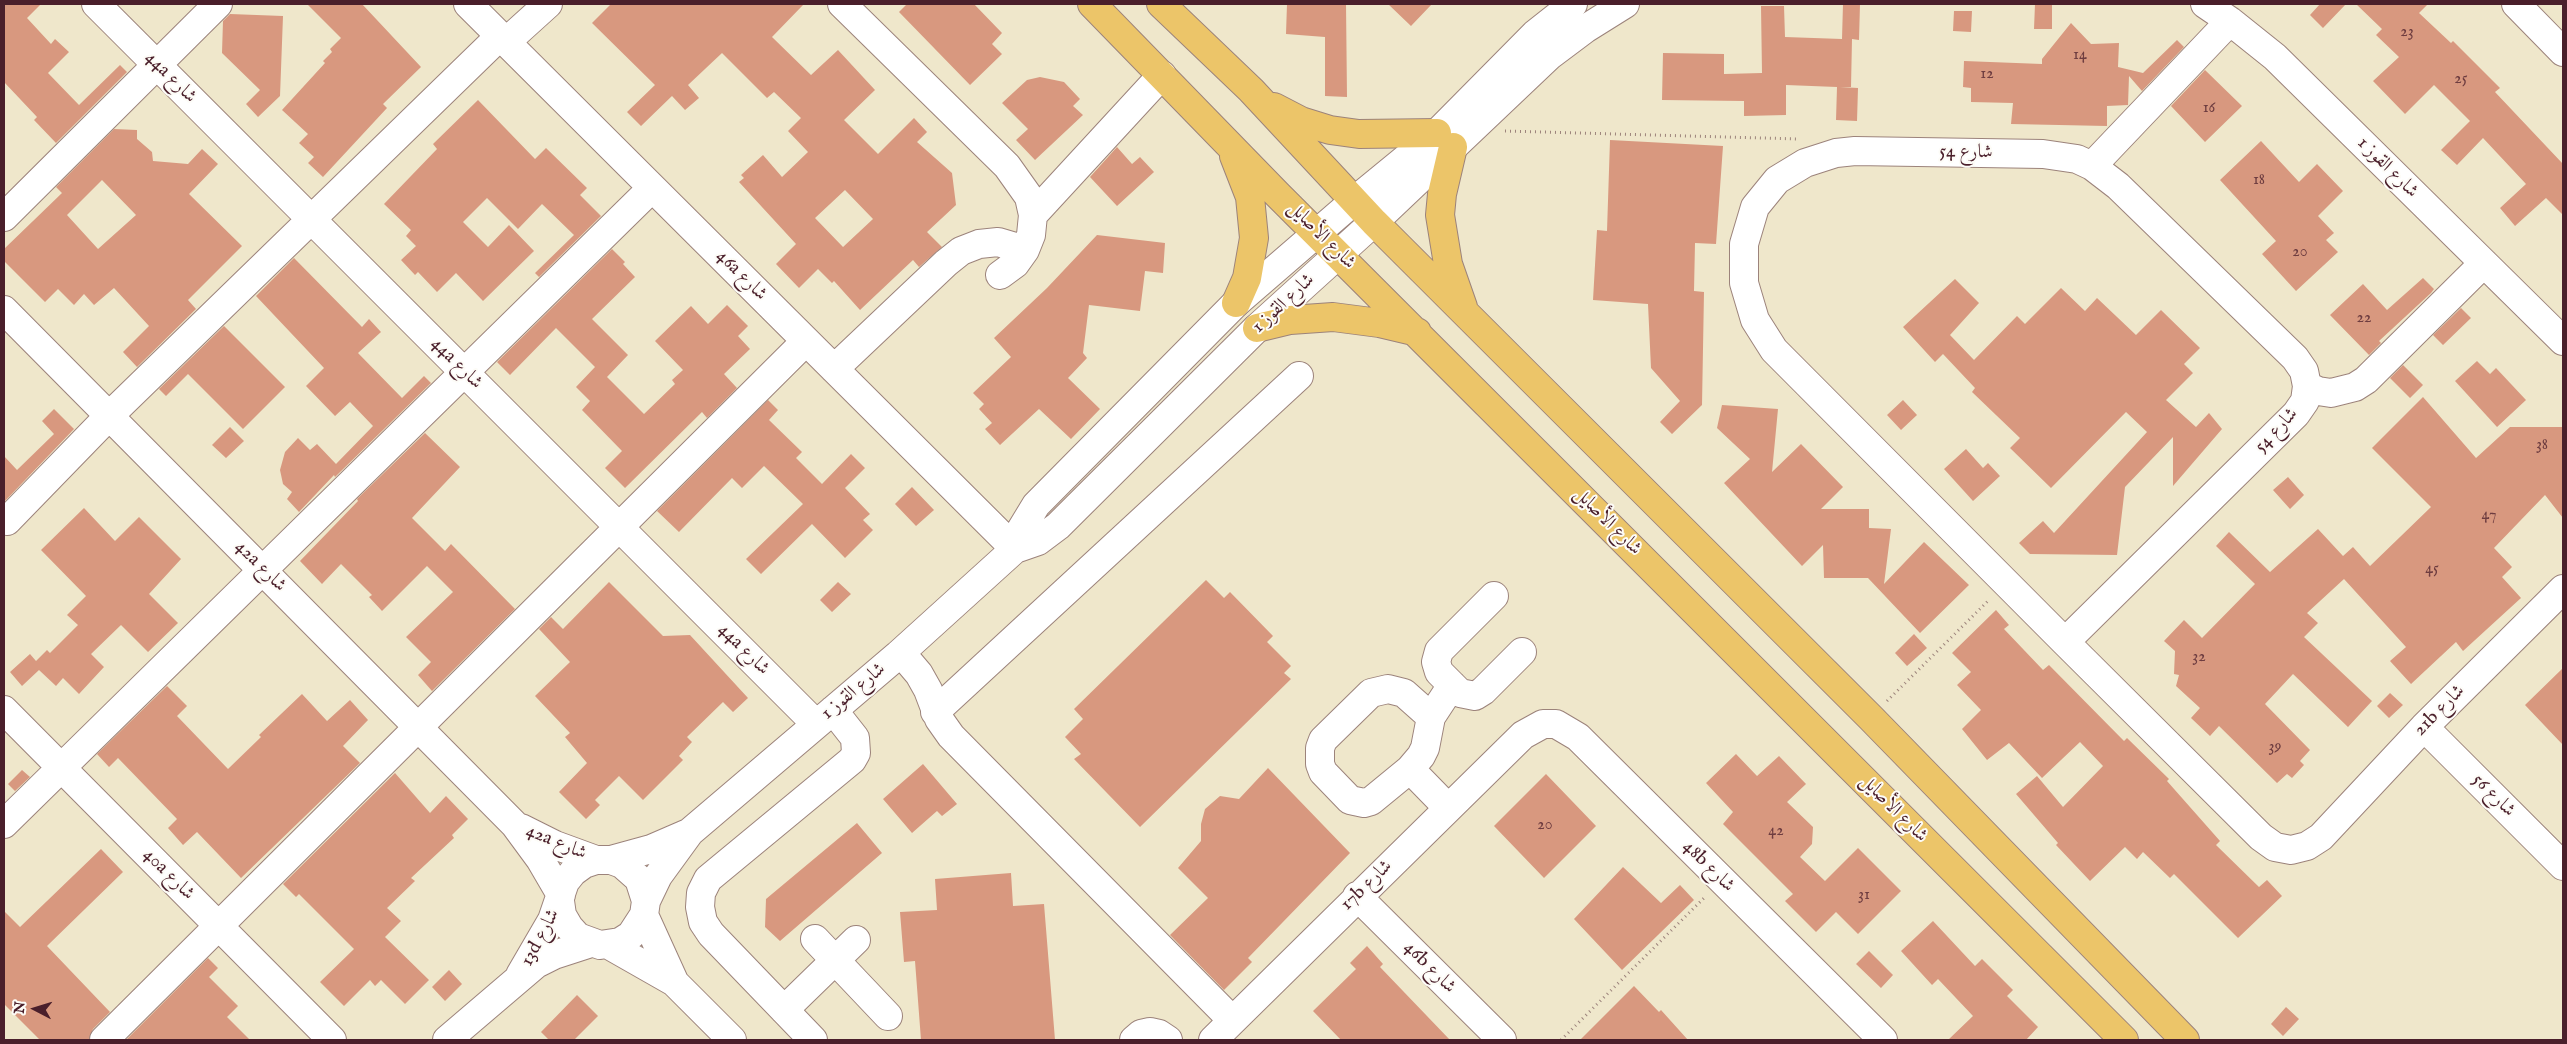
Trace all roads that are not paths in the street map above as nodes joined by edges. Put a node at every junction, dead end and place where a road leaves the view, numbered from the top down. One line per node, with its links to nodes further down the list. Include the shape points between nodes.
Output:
1 (96, 4): 14 (street, 44a شارع)
2 (218, 4): 14 (street)
3 (468, 4): 12 (street, 46a شارع)
4 (548, 4): 12 (street)
5 (842, 4): 22 (street, via 1007,166 1029,197)
6 (1092, 4): 15 (main road, شارع الأصايل)
7 (1162, 4): 16 (main road)
8 (1573, 4): 17 (street, شارع القوز 1, via 1535,34)
9 (1626, 4): 17 (street, شارع القوز 1, via 1550,56)
10 (2516, 4): 13 (street)
11 (2223, 11): 19 (street); 29 (street, شارع القوز 1)
12 (503, 39): 20 (street, 46a شارع); 24 (street)
13 (2559, 40)
14 (157, 65): 23 (street); 24 (street, 44a شارع)
15 (1162, 75): 18 (main road, شارع الأصايل); 22 (street)
16 (1251, 90): 17 (main road, via 1275,108 1330,130); 21 (main road)
17 (1454, 137): 21 (street, شارع القوز 1); 25 (street, شارع القوز 1); 33 (main road, via 1440,215 1448,264)
18 (1229, 143): 26 (main road, شارع الأصايل); 31 (main road, via 1250,197 1253,218 1252,258)
19 (2092, 166): 41 (street, شارع 54, via 2118,186 2295,358 2304,371); 49 (street, شارع 54, via 2068,157 2043,154 1836,153 1805,163 1777,180 1755,207 1744,244 1744,283 1755,320 1774,350)
20 (652, 188): 36 (street, 46a شارع); 39 (street)
21 (1354, 200): 25 (main road); 26 (street, شارع القوز 1)
22 (1033, 215): 27 (street, via 1032,235)
23 (4, 218)
24 (312, 219): 39 (street, 44a شارع); 42 (street)
25 (1374, 222): 28 (street, شارع القوز 1); 33 (main road)
26 (1317, 233): 28 (main road, شارع الأصايل); 31 (street, شارع القوز 1)
27 (1025, 250): 30 (street); 38 (street, via 998,242 979,244 962,251 946,262)
28 (1339, 254): 34 (street, شارع القوز 1); 35 (main road, شارع الأصايل)
29 (2484, 264): 37 (street, شارع القوز 1); 41 (street, via 2366,380 2343,392 2318,391)
30 (1000, 275)
31 (1236, 303): 45 (street, شارع القوز 1, via 1036,505 1023,525)
32 (4, 310): 42 (street, 42a شارع)
33 (1465, 314): 93 (main road, via 1871,718)
34 (1257, 328): 35 (main road, via 1290,320 1333,317); 45 (street, شارع القوز 1, via 1058,526 1038,541)
35 (1417, 332): 92 (main road, شارع الأصايل)
36 (806, 341): 38 (street, 46a شارع); 44 (street)
37 (2563, 341)
38 (834, 369): 45 (street, 46a شارع)
39 (464, 372): 44 (street, 44a شارع); 46 (street)
40 (1300, 376): 54 (street)
41 (2307, 386): 49 (street, شارع 54, via 2305,401 2296,414)
42 (109, 416): 43 (street); 46 (street, 42a شارع)
43 (6, 521)
44 (619, 527): 55 (street, 44a شارع); 57 (street)
45 (1015, 549): 51 (street, شارع القوز 1)
46 (263, 570): 57 (street, 42a شارع); 60 (street)
47 (2563, 589): 58 (street, 21b شارع)
48 (1494, 596): 52 (street, via 1439,651 1437,667)
49 (2065, 642): 66 (street, شارع 54, via 2261,837 2275,847 2291,850 2307,846)
50 (1522, 652): 52 (street, via 1479,694 1465,696)
51 (898, 655): 54 (street, via 919,674); 55 (street, شارع القوز 1)
52 (1452, 685): 56 (street)
53 (4, 710): 60 (street, 40a شارع)
54 (935, 712): 81 (street, via 951,736)
55 (825, 717): 65 (street, شارع القوز 1); 79 (street, 44a شارع, via 855,738 856,753 852,760 719,869 701,893 703,922 711,934)
56 (1431, 718): 61 (street, via 1425,748); 61 (street, via 1404,693 1379,690 1364,698 1329,733 1320,748 1320,764 1324,772 1344,796 1357,803 1371,800)
57 (419, 727): 64 (street, 42a شارع); 72 (street)
58 (2424, 727): 66 (street, 21b شارع); 68 (street, شارع 56)
59 (1523, 734): 62 (street, 17b شارع); 91 (street, 48b شارع, via 1543,724 1556,724 1568,730)
60 (61, 768): 63 (street); 72 (street, 40a شارع)
61 (1410, 769): 62 (street)
62 (1448, 808): 69 (street, 17b شارع)
63 (4, 824)
64 (515, 825): 67 (street, 42a شارع, via 555,845); 70 (street, 42a شارع, via 540,859)
65 (690, 832): 67 (street, شارع القوز 1, via 651,849); 71 (street, شارع القوز 1, via 658,876)
66 (2321, 837)
67 (604, 860): 70 (street, via 573,872 565,882); 71 (street, via 626,867 639,879)
68 (2563, 866)
69 (1357, 896): 81 (street, 17b شارع); 90 (street, 46b شارع)
70 (561, 898): 75 (street, via 562,915 568,927 578,937); 77 (street, 13d شارع, via 543,939)
71 (645, 908): 75 (street, via 630,935); 78 (street)
72 (219, 926): 82 (street); 83 (street, 40a شارع)
73 (815, 939): 76 (street)
74 (856, 940): 76 (street)
75 (600, 944): 77 (street, 13d شارع, via 554,954); 78 (street)
76 (835, 960): 79 (street); 80 (street)
77 (520, 975): 84 (street, 13d شارع)
78 (674, 982): 85 (street)
79 (784, 1010): 86 (street, 44a شارع)
80 (888, 1016)
81 (1232, 1020): 89 (street, 17b شارع)
82 (104, 1040)
83 (332, 1040)
84 (447, 1040)
85 (732, 1040)
86 (813, 1040)
87 (1134, 1040): 88 (street, via 1150,1032)
88 (1168, 1040)
89 (1213, 1040)
90 (1502, 1040)
91 (1882, 1040)
92 (2124, 1040)
93 (2185, 1040)

